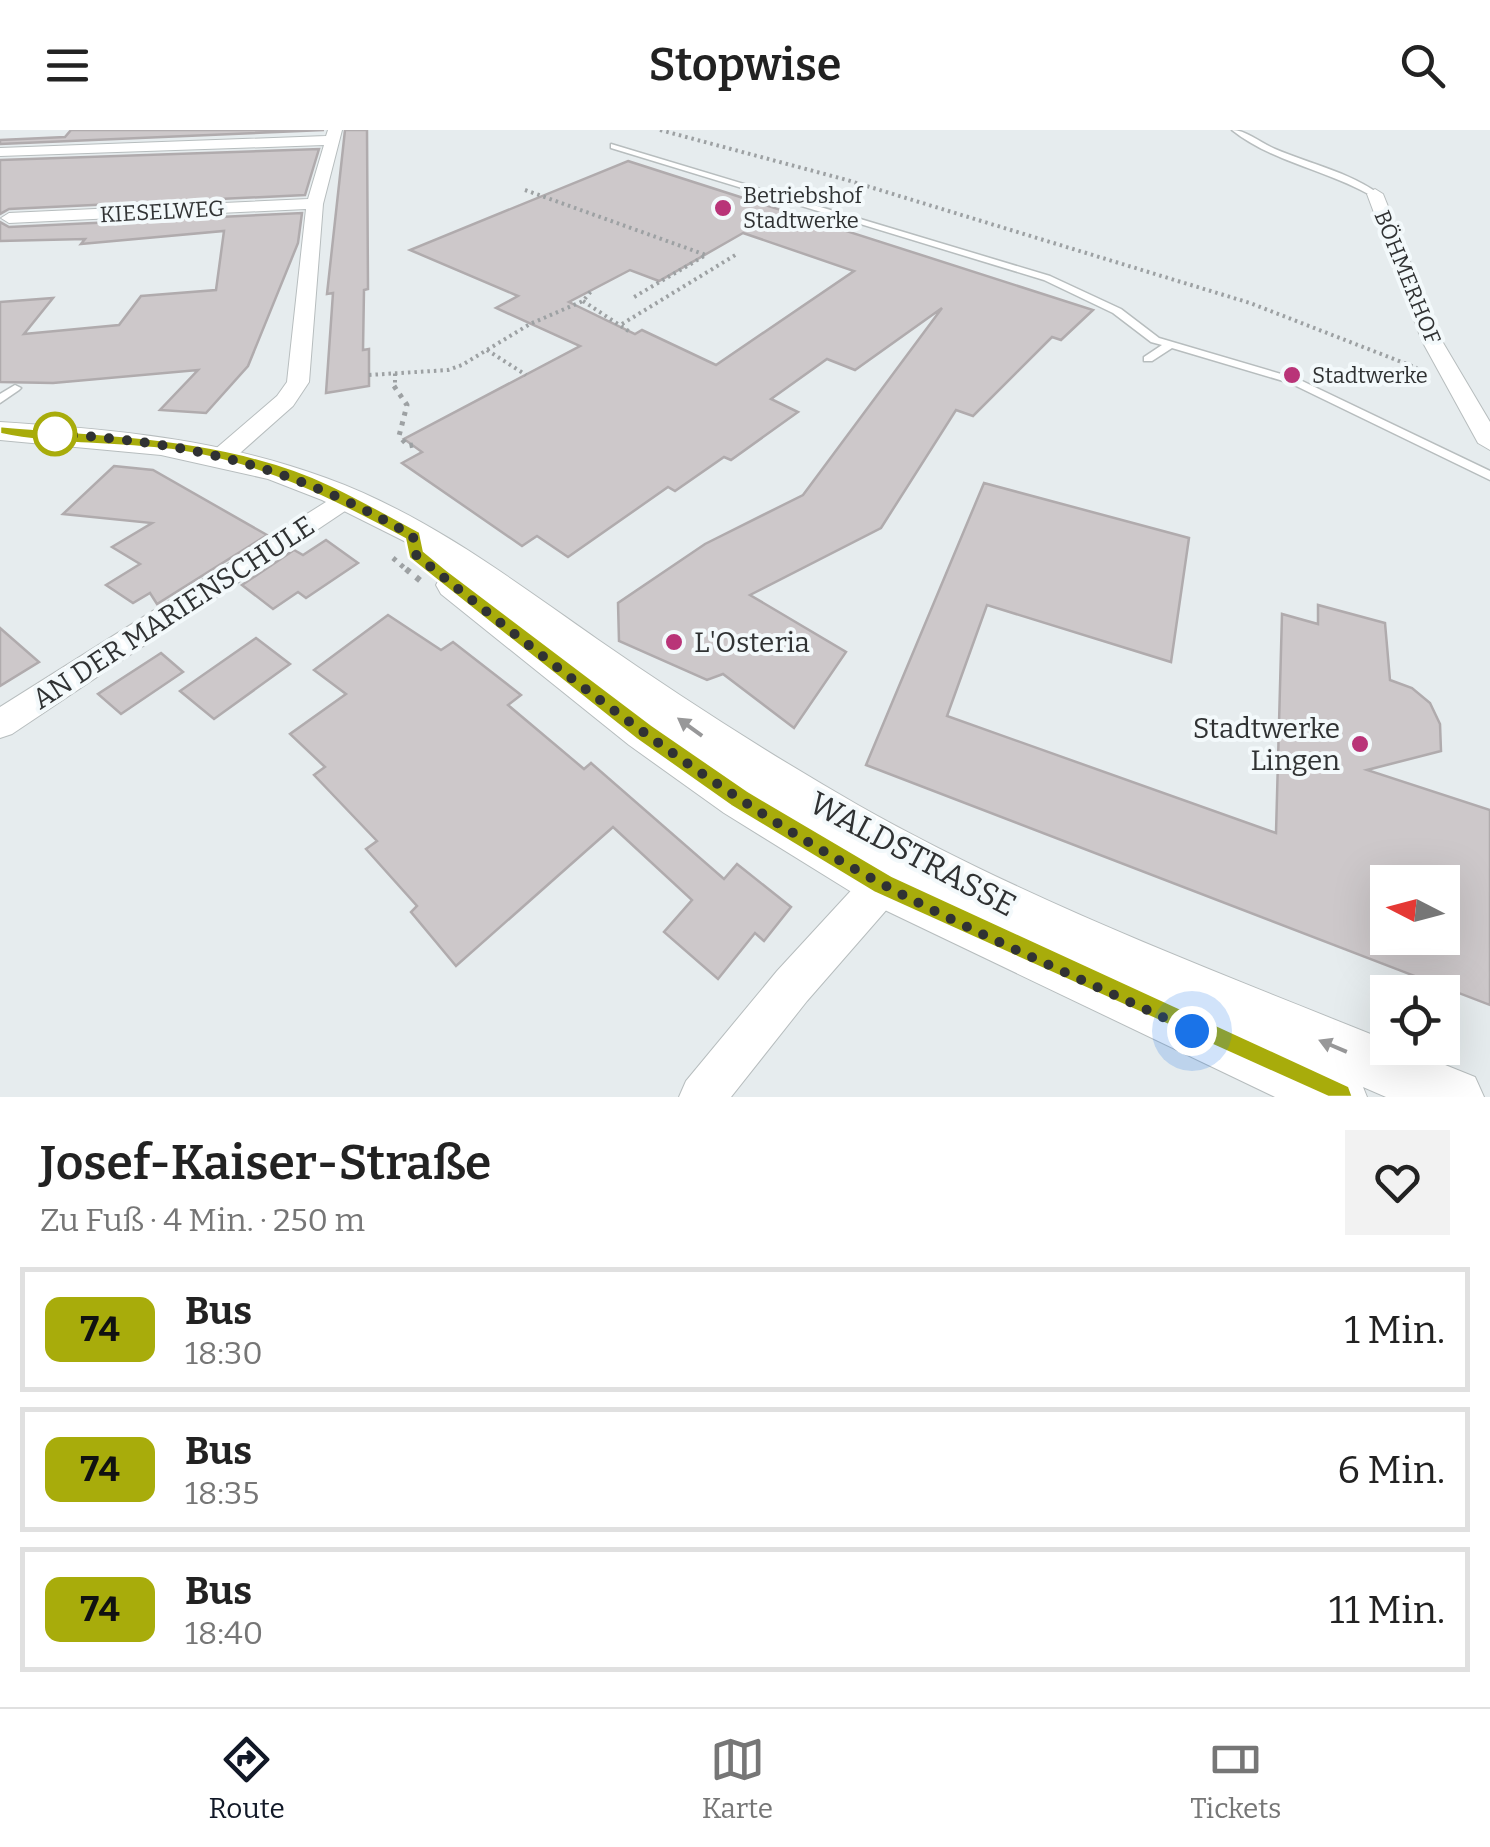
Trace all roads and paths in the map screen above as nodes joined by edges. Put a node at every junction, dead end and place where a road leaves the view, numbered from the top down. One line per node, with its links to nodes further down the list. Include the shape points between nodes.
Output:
1 (107, 130): 6 (street)
2 (660, 130): 24 (path, via 1250,303)
3 (1235, 130): 9 (lane, BÖHMERHOF, via 1260,147)
4 (333, 135): 6 (street); 10 (street)
5 (614, 146): 18 (lane, via 1047,278 1117,311)
6 (92, 149): 7 (street)
7 (0, 152)
8 (525, 190): 14 (path, via 706,255)
9 (1375, 194): 24 (street, BÖHMERHOF)
10 (315, 204): 11 (street, KIESELWEG); 31 (street, via 298,382)
11 (9, 218)
12 (738, 254): 16 (path)
13 (592, 290): 15 (path)
14 (634, 297)
15 (583, 300): 16 (path); 19 (path)
16 (622, 324): 17 (path)
17 (630, 332)
18 (1168, 346): 20 (lane); 32 (lane, via 1294,381)
19 (487, 350): 21 (path, via 448,370); 22 (path)
20 (1148, 359)
21 (395, 372): 23 (path); 30 (path, via 394,388 406,405 399,436)
22 (526, 374)
23 (369, 376)
24 (1454, 382): 27 (street, BÖHMERHOF)
25 (15, 388): 26 (lane)
26 (0, 400)
27 (1479, 403): 29 (street, BÖHMERHOF)
28 (0, 431): 31 (street, WALDSTRASSE, via 142,441)
29 (1490, 442)
30 (413, 445)
31 (222, 456): 33 (street, WALDSTRASSE)
32 (1490, 476)
33 (345, 499): 34 (street, AN DER MARIENSCHULE); 35 (street, WALDSTRASSE, via 436,543)
34 (0, 724)
35 (896, 870): 36 (street); 37 (street, WALDSTRASSE); 38 (street, WALDSTRASSE, one-way to 35)
36 (702, 1097)
37 (1338, 1097)
38 (1455, 1097)

